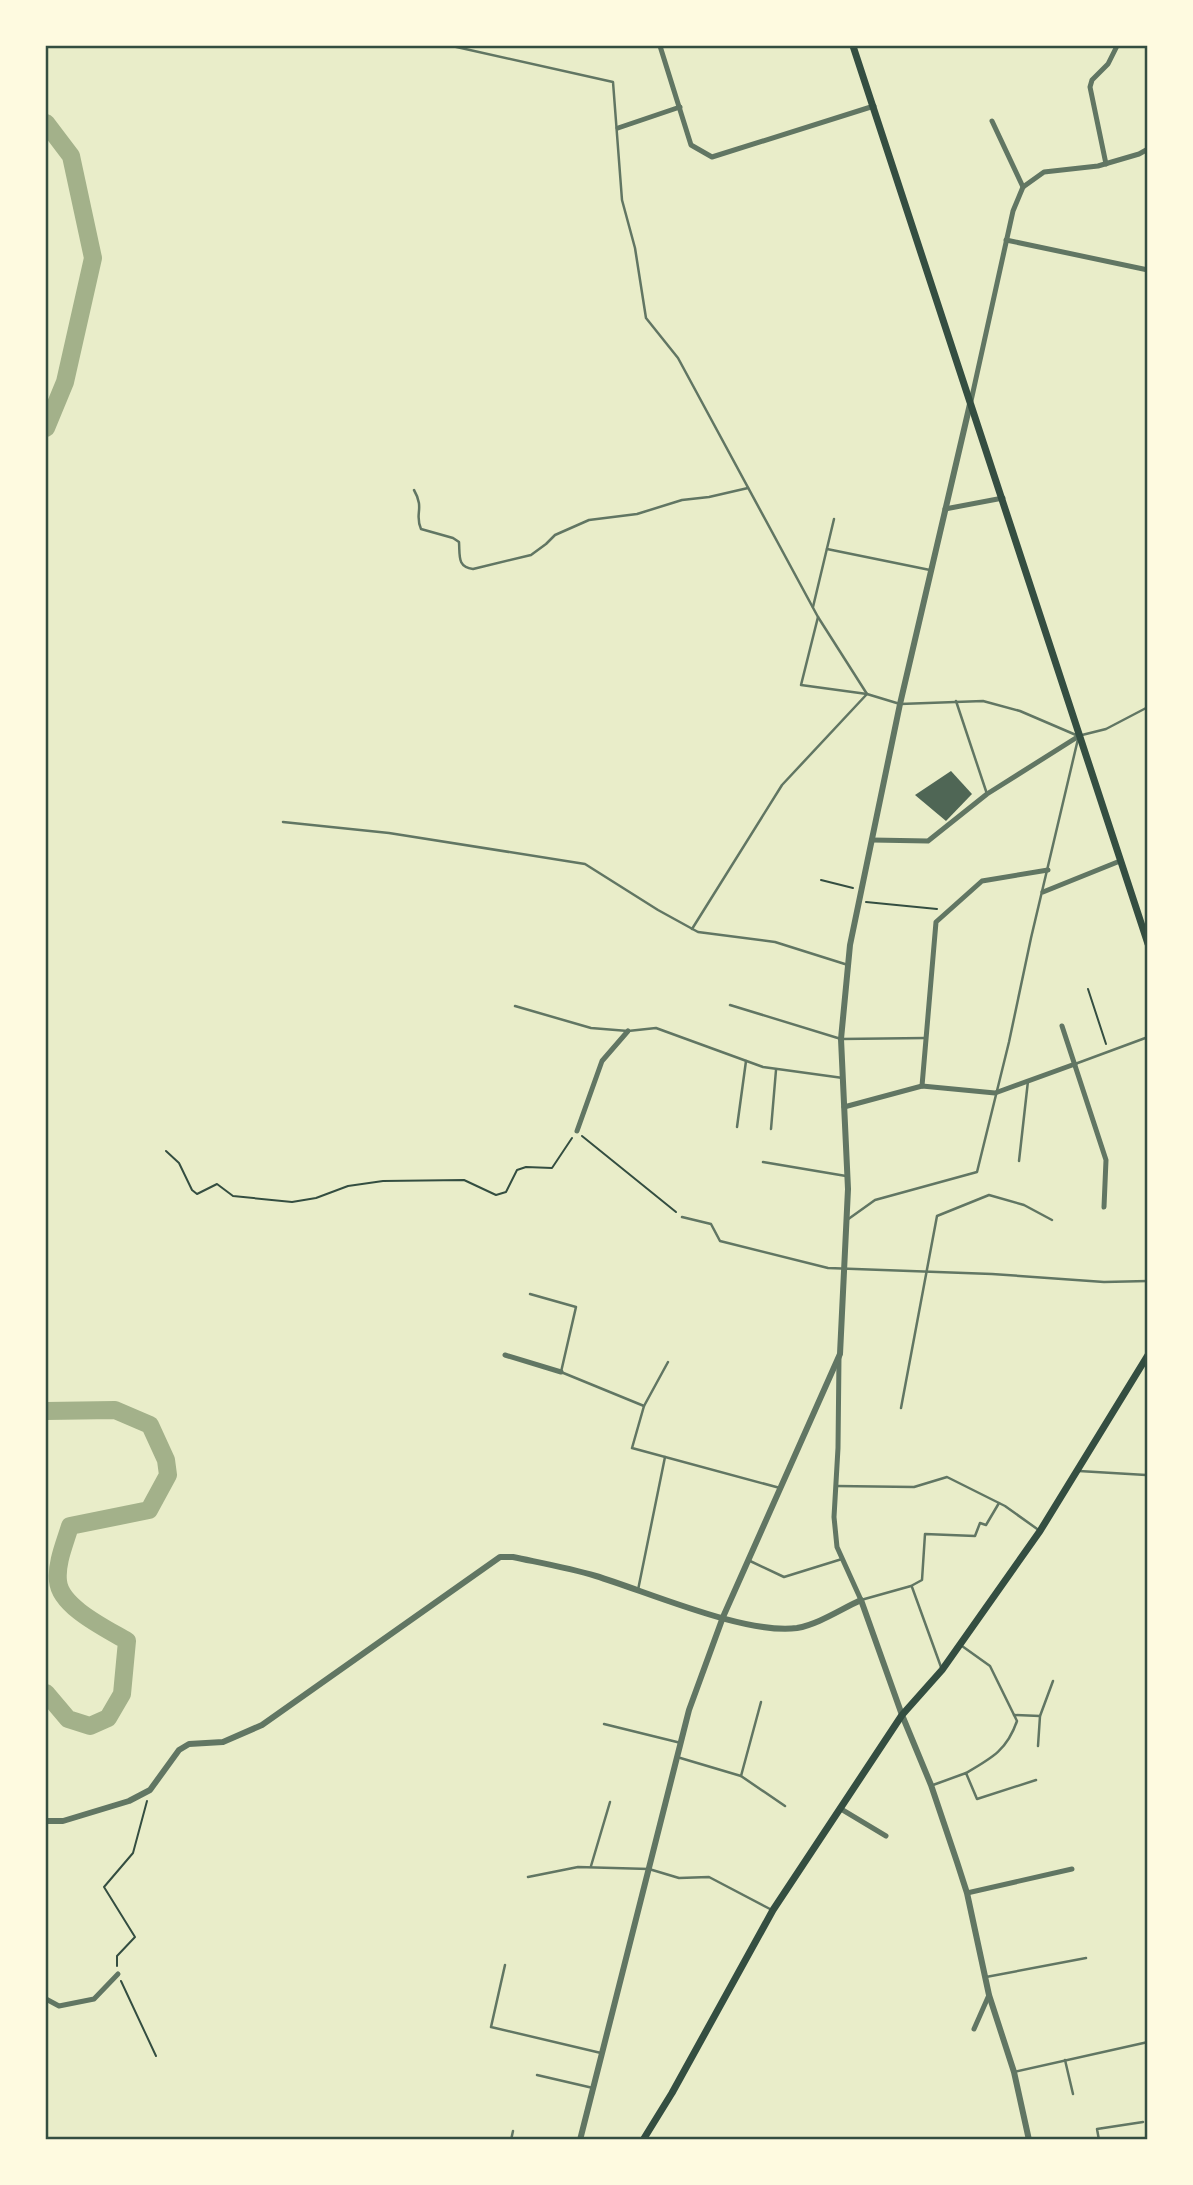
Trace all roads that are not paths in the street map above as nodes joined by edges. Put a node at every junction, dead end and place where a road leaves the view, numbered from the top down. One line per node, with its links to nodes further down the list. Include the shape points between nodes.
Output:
1 (452, 46): 8 (lane, via 613,82)
2 (660, 46): 6 (street)
3 (853, 46): 5 (main road)
4 (1117, 46): 10 (street, via 1090,87)
5 (874, 106): 6 (street, via 712,157 691,145); 14 (main road)
6 (680, 107): 8 (street)
7 (992, 121): 11 (street)
8 (618, 128): 15 (lane, via 622,200 646,318 678,358)
9 (1147, 149): 10 (street)
10 (1106, 164): 11 (street, via 1044,172)
11 (1023, 187): 12 (street)
12 (1006, 240): 13 (street); 14 (street)
13 (1147, 270)
14 (970, 404): 17 (main road); 18 (street)
15 (748, 488): 16 (lane, via 637,514 589,520 555,535 531,555 473,569 460,564 459,542 421,529 421,501); 22 (lane)
16 (414, 490)
17 (1003, 498): 18 (street); 28 (main road)
18 (946, 509): 21 (street)
19 (834, 519): 20 (lane)
20 (827, 550): 21 (lane); 22 (lane)
21 (931, 570): 26 (street)
22 (813, 607): 23 (lane)
23 (818, 617): 24 (lane); 24 (lane, via 801,685)
24 (867, 694): 26 (lane); 35 (lane, via 782,785)
25 (956, 701): 26 (lane); 28 (lane, via 983,701 1020,711); 29 (lane)
26 (900, 704): 31 (street)
27 (1147, 707): 28 (lane, via 1106,729)
28 (1079, 736): 29 (street); 32 (main road); 33 (lane)
29 (987, 794): 31 (street, via 928,841)
30 (283, 822): 35 (lane, via 389,832 585,864)
31 (872, 840): 37 (street)
32 (1120, 861): 34 (street); 36 (main road)
33 (1048, 870): 34 (lane); 43 (street, via 982,881 936,922)
34 (1043, 892): 51 (lane)
35 (692, 929): 37 (lane, via 775,942)
36 (1147, 944)
37 (848, 965): 44 (street)
38 (730, 1005): 44 (lane)
39 (515, 1006): 41 (lane, via 591,1028)
40 (1062, 1026): 46 (street)
41 (628, 1031): 45 (lane, via 656,1028); 55 (street, via 602,1061)
42 (1147, 1037): 46 (lane)
43 (926, 1038): 44 (lane); 50 (street)
44 (841, 1039): 48 (street)
45 (746, 1061): 47 (lane); 53 (lane)
46 (1076, 1064): 49 (street); 59 (street, via 1106,1160)
47 (776, 1069): 48 (lane); 54 (lane)
48 (842, 1078): 52 (street)
49 (1028, 1081): 51 (street); 56 (lane)
50 (922, 1086): 51 (street); 52 (street)
51 (995, 1093): 61 (lane, via 977,1172 875,1200)
52 (844, 1107): 58 (street)
53 (737, 1127)
54 (771, 1129)
55 (577, 1131)
56 (1019, 1161)
57 (763, 1162): 58 (lane)
58 (847, 1176): 61 (street)
59 (1104, 1207)
60 (682, 1217): 63 (lane, via 711,1224 720,1241)
61 (846, 1220): 63 (street)
62 (1052, 1220): 64 (lane, via 1024,1205 989,1195 937,1216)
63 (844, 1269): 64 (lane); 68 (street)
64 (927, 1272): 65 (lane); 73 (lane)
65 (1147, 1281)
66 (530, 1294): 71 (lane, via 576,1307)
67 (505, 1354): 71 (street)
68 (839, 1354): 77 (street); 78 (street)
69 (1147, 1355): 75 (main road)
70 (668, 1362): 72 (lane)
71 (561, 1372): 72 (lane)
72 (644, 1406): 74 (lane, via 632,1448)
73 (901, 1408)
74 (665, 1457): 78 (lane); 84 (lane)
75 (1076, 1470): 76 (lane); 80 (main road)
76 (1147, 1478)
77 (836, 1486): 79 (lane, via 914,1487 947,1477); 81 (street, via 834,1517)
78 (780, 1488): 82 (street)
79 (999, 1503): 80 (lane); 83 (lane, via 986,1525 980,1523 975,1536 925,1534 922,1580)
80 (1040, 1531): 87 (main road)
81 (842, 1559): 82 (lane, via 784,1577); 85 (street)
82 (748, 1560): 86 (street)
83 (911, 1586): 85 (lane); 88 (lane)
84 (638, 1590): 86 (street); 105 (street, via 500,1557 262,1725 223,1742 189,1744 179,1750 150,1790 129,1801 63,1821)
85 (861, 1600): 86 (street, via 797,1628 771,1628); 91 (street)
86 (723, 1617): 95 (street)
87 (960, 1644): 88 (main road); 92 (lane, via 990,1667)
88 (942, 1670): 91 (main road)
89 (1053, 1681): 93 (lane)
90 (761, 1702): 99 (lane)
91 (902, 1715): 101 (street); 104 (main road)
92 (1014, 1715): 93 (lane); 98 (lane, via 1017,1721 1010,1740 992,1758)
93 (1040, 1716): 96 (lane)
94 (604, 1724): 95 (lane)
95 (681, 1743): 97 (street)
96 (1038, 1746)
97 (677, 1757): 99 (lane); 108 (street)
98 (966, 1773): 100 (lane, via 977,1799); 101 (lane)
99 (741, 1776): 103 (lane)
100 (1036, 1780)
101 (931, 1785): 111 (street)
102 (610, 1802): 107 (lane)
103 (785, 1806)
104 (841, 1809): 106 (street); 112 (main road)
105 (46, 1821)
106 (886, 1836)
107 (590, 1867): 108 (lane); 110 (lane)
108 (649, 1869): 112 (lane, via 679,1878 709,1877); 121 (street)
109 (1072, 1869): 111 (street)
110 (528, 1877)
111 (967, 1894): 116 (street)
112 (773, 1910): 131 (main road)
113 (1086, 1958): 116 (lane)
114 (505, 1965): 121 (lane, via 491,2027)
115 (118, 1974): 118 (street, via 94,1999 59,2006)
116 (986, 1978): 117 (street)
117 (989, 1995): 119 (street); 123 (street)
118 (46, 1999)
119 (974, 2029)
120 (1147, 2042): 122 (lane)
121 (601, 2053): 125 (street)
122 (1065, 2060): 123 (lane); 126 (lane)
123 (1014, 2072): 132 (street)
124 (537, 2075): 125 (lane)
125 (593, 2088): 130 (street)
126 (1073, 2094)
127 (1143, 2122): 133 (lane, via 1097,2129)
128 (513, 2132): 129 (lane)
129 (511, 2140)
130 (580, 2140)
131 (643, 2140)
132 (1029, 2140)
133 (1098, 2140)

